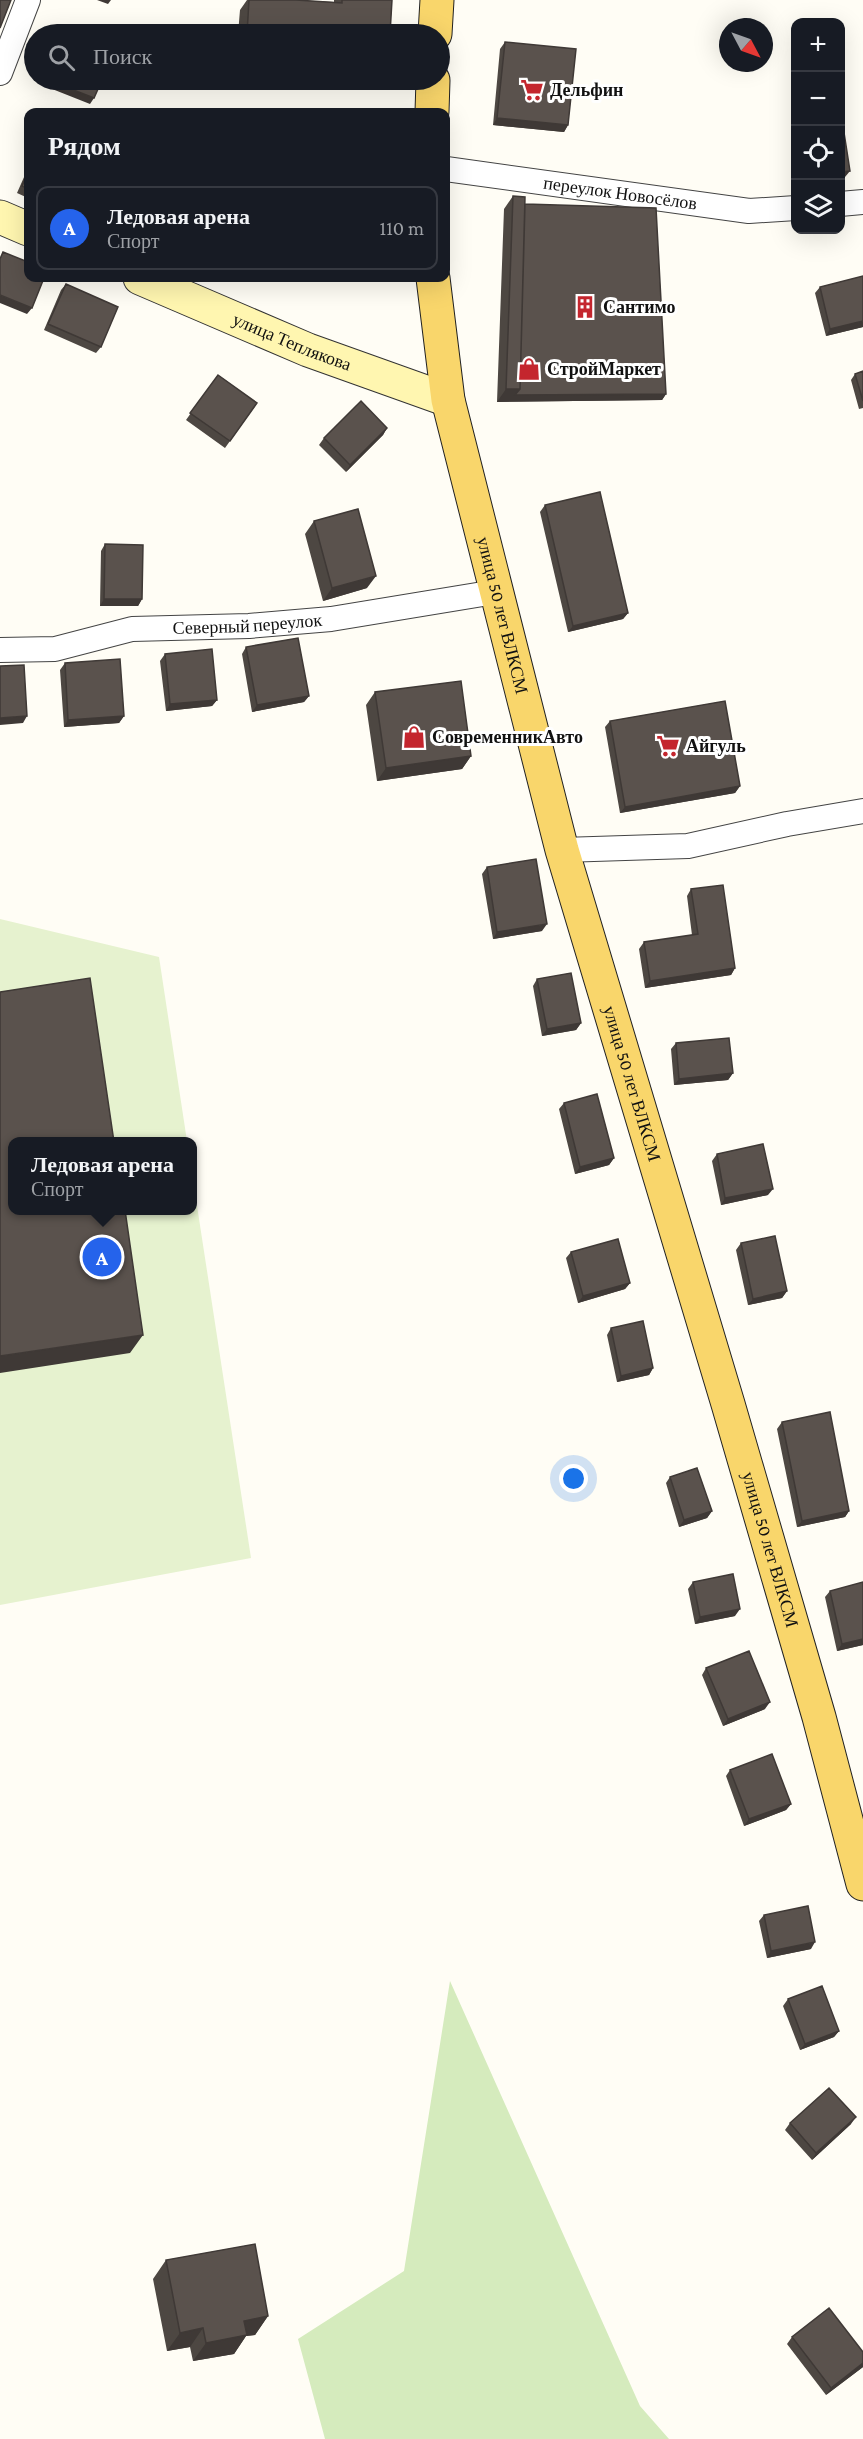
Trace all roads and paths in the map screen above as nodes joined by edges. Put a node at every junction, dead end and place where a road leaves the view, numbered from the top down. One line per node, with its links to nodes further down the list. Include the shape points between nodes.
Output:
1 (28, 0): 4 (street)
2 (437, 0): 3 (main road)
3 (436, 24)
4 (0, 74)
5 (433, 90): 6 (main road)
6 (432, 108)
7 (450, 170): 10 (street, переулок Новосёлов, via 749,211)
8 (863, 202): 9 (street)
9 (845, 204)
10 (791, 208)
11 (0, 217): 12 (main road)
12 (24, 227)
13 (149, 282): 15 (main road, улица Теплякова, via 308,350)
14 (433, 282): 15 (main road, улица 50 лет ВЛКСМ)
15 (448, 400): 16 (main road, улица 50 лет ВЛКСМ)
16 (495, 592): 17 (street, Северный переулок, via 331,619 132,629 55,649); 19 (main road, улица 50 лет ВЛКСМ)
17 (0, 650)
18 (863, 811): 19 (street, via 688,846)
19 (562, 850): 20 (main road, улица 50 лет ВЛКСМ, via 741,1449)
20 (863, 1884)

